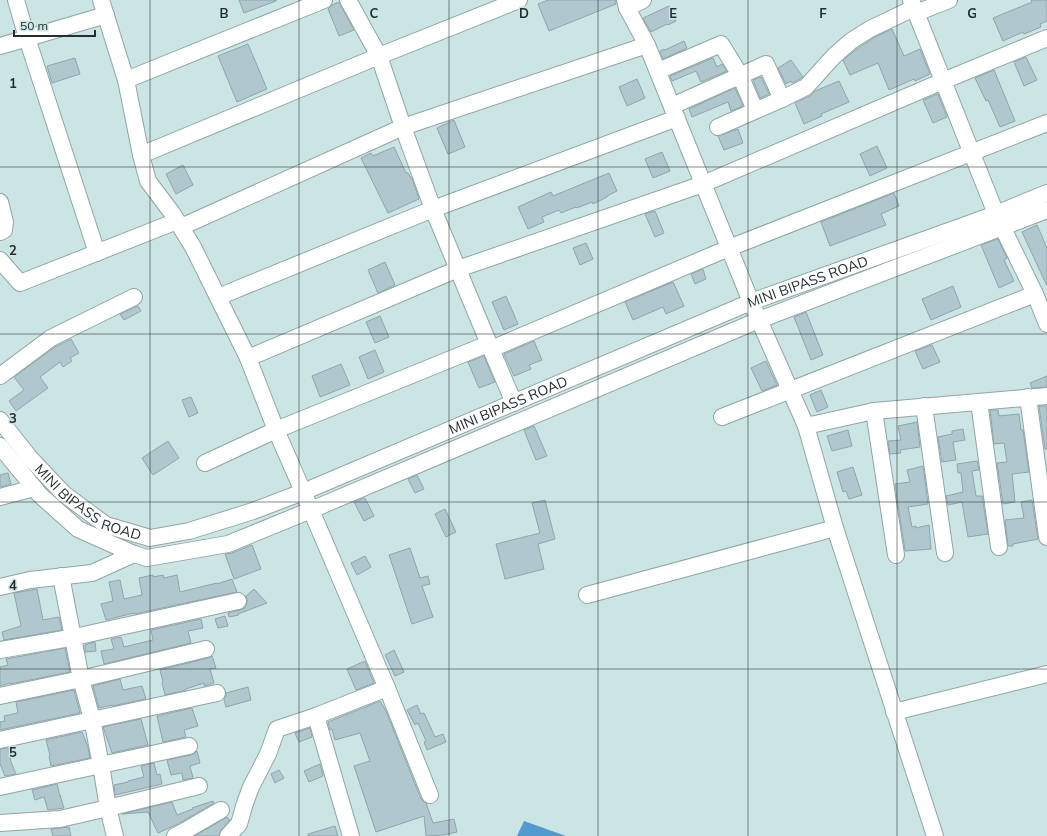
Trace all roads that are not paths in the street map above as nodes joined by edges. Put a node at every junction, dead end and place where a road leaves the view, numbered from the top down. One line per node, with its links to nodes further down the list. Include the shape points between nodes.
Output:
1 (16, 0): 10 (street)
2 (324, 0): 17 (street)
3 (348, 0): 14 (street)
4 (519, 0): 14 (street)
5 (643, 0): 7 (street)
6 (949, 0): 9 (street)
7 (626, 4): 12 (street)
8 (105, 5): 10 (street); 17 (street)
9 (913, 7): 18 (street); 19 (street, via 851,41 806,87)
10 (27, 38): 13 (street); 36 (street)
11 (1047, 38): 18 (street)
12 (648, 45): 15 (street); 24 (street)
13 (0, 46)
14 (379, 56): 24 (street); 26 (street)
15 (658, 71): 16 (street, via 720,44); 21 (street)
16 (740, 75): 19 (street, via 766,64); 20 (street); 21 (street)
17 (126, 80): 26 (street)
18 (943, 81): 25 (street); 27 (street)
19 (782, 99): 20 (street)
20 (755, 110): 23 (street)
21 (674, 112): 27 (street); 30 (street)
22 (1047, 123): 25 (street)
23 (718, 127)
24 (403, 128): 30 (street); 33 (street)
25 (971, 152): 32 (street); 35 (street)
26 (141, 155): 33 (street, via 148,181)
27 (703, 184): 35 (street); 38 (street)
28 (1047, 193): 32 (street, MINI BIPASS ROAD)
29 (0, 202): 34 (street, via 5,222 4,230)
30 (433, 209): 38 (street); 41 (street)
31 (1047, 210): 32 (street)
32 (999, 221): 39 (street); 42 (street, MINI BIPASS ROAD); 43 (street)
33 (179, 224): 36 (street); 41 (street)
34 (0, 232)
35 (729, 248): 42 (street); 45 (street)
36 (97, 253): 37 (street, via 20,284)
37 (0, 260)
38 (458, 269): 45 (street); 46 (street)
39 (1035, 294): 44 (street); 48 (street)
40 (134, 297): 47 (street, via 51,338)
41 (218, 297): 46 (street)
42 (751, 302): 43 (street); 51 (street, MINI BIPASS ROAD)
43 (759, 320): 48 (street); 64 (street)
44 (1047, 324)
45 (490, 346): 51 (street); 58 (street)
46 (248, 358): 58 (street)
47 (0, 376)
48 (790, 391): 55 (street); 57 (street)
49 (1047, 396): 50 (street)
50 (1028, 397): 52 (street); 66 (street)
51 (514, 402): 62 (street, MINI BIPASS ROAD)
52 (980, 402): 53 (street); 67 (street)
53 (924, 406): 54 (street); 68 (street)
54 (874, 411): 57 (street); 70 (street)
55 (722, 417)
56 (0, 420): 62 (street, MINI BIPASS ROAD, via 30,458 64,494 106,525 150,538 189,531)
57 (806, 426): 65 (street)
58 (276, 430): 60 (street); 62 (street)
59 (0, 446): 61 (street)
60 (205, 463)
61 (34, 488): 63 (street); 69 (street, via 78,529)
62 (303, 492): 64 (street)
63 (0, 497)
64 (311, 510): 69 (street, via 228,544 147,558); 80 (street)
65 (834, 528): 73 (street); 83 (street)
66 (1047, 537)
67 (999, 547)
68 (945, 553)
69 (134, 554): 71 (street, via 92,573)
70 (896, 555)
71 (61, 576): 72 (street); 75 (street)
72 (0, 587)
73 (586, 595)
74 (238, 601): 75 (street)
75 (73, 638): 77 (street); 79 (street)
76 (206, 649): 79 (street)
77 (0, 650)
78 (1047, 674): 83 (street)
79 (81, 679): 82 (street); 85 (street)
80 (387, 688): 84 (street); 91 (street)
81 (217, 693): 85 (street)
82 (0, 696)
83 (894, 712): 101 (street)
84 (316, 716): 99 (street, via 277,728 268,754 251,787 239,824); 100 (street)
85 (92, 719): 86 (street); 88 (street)
86 (0, 740)
87 (190, 746): 88 (street)
88 (101, 765): 90 (street); 92 (street)
89 (199, 786): 92 (street)
90 (0, 787)
91 (430, 794)
92 (108, 808): 94 (street, via 60,819); 97 (street)
93 (221, 810): 98 (street)
94 (0, 823)
95 (0, 827): 96 (street)
96 (2, 836)
97 (115, 836)
98 (175, 836)
99 (228, 836)
100 (351, 836)
101 (935, 836)

